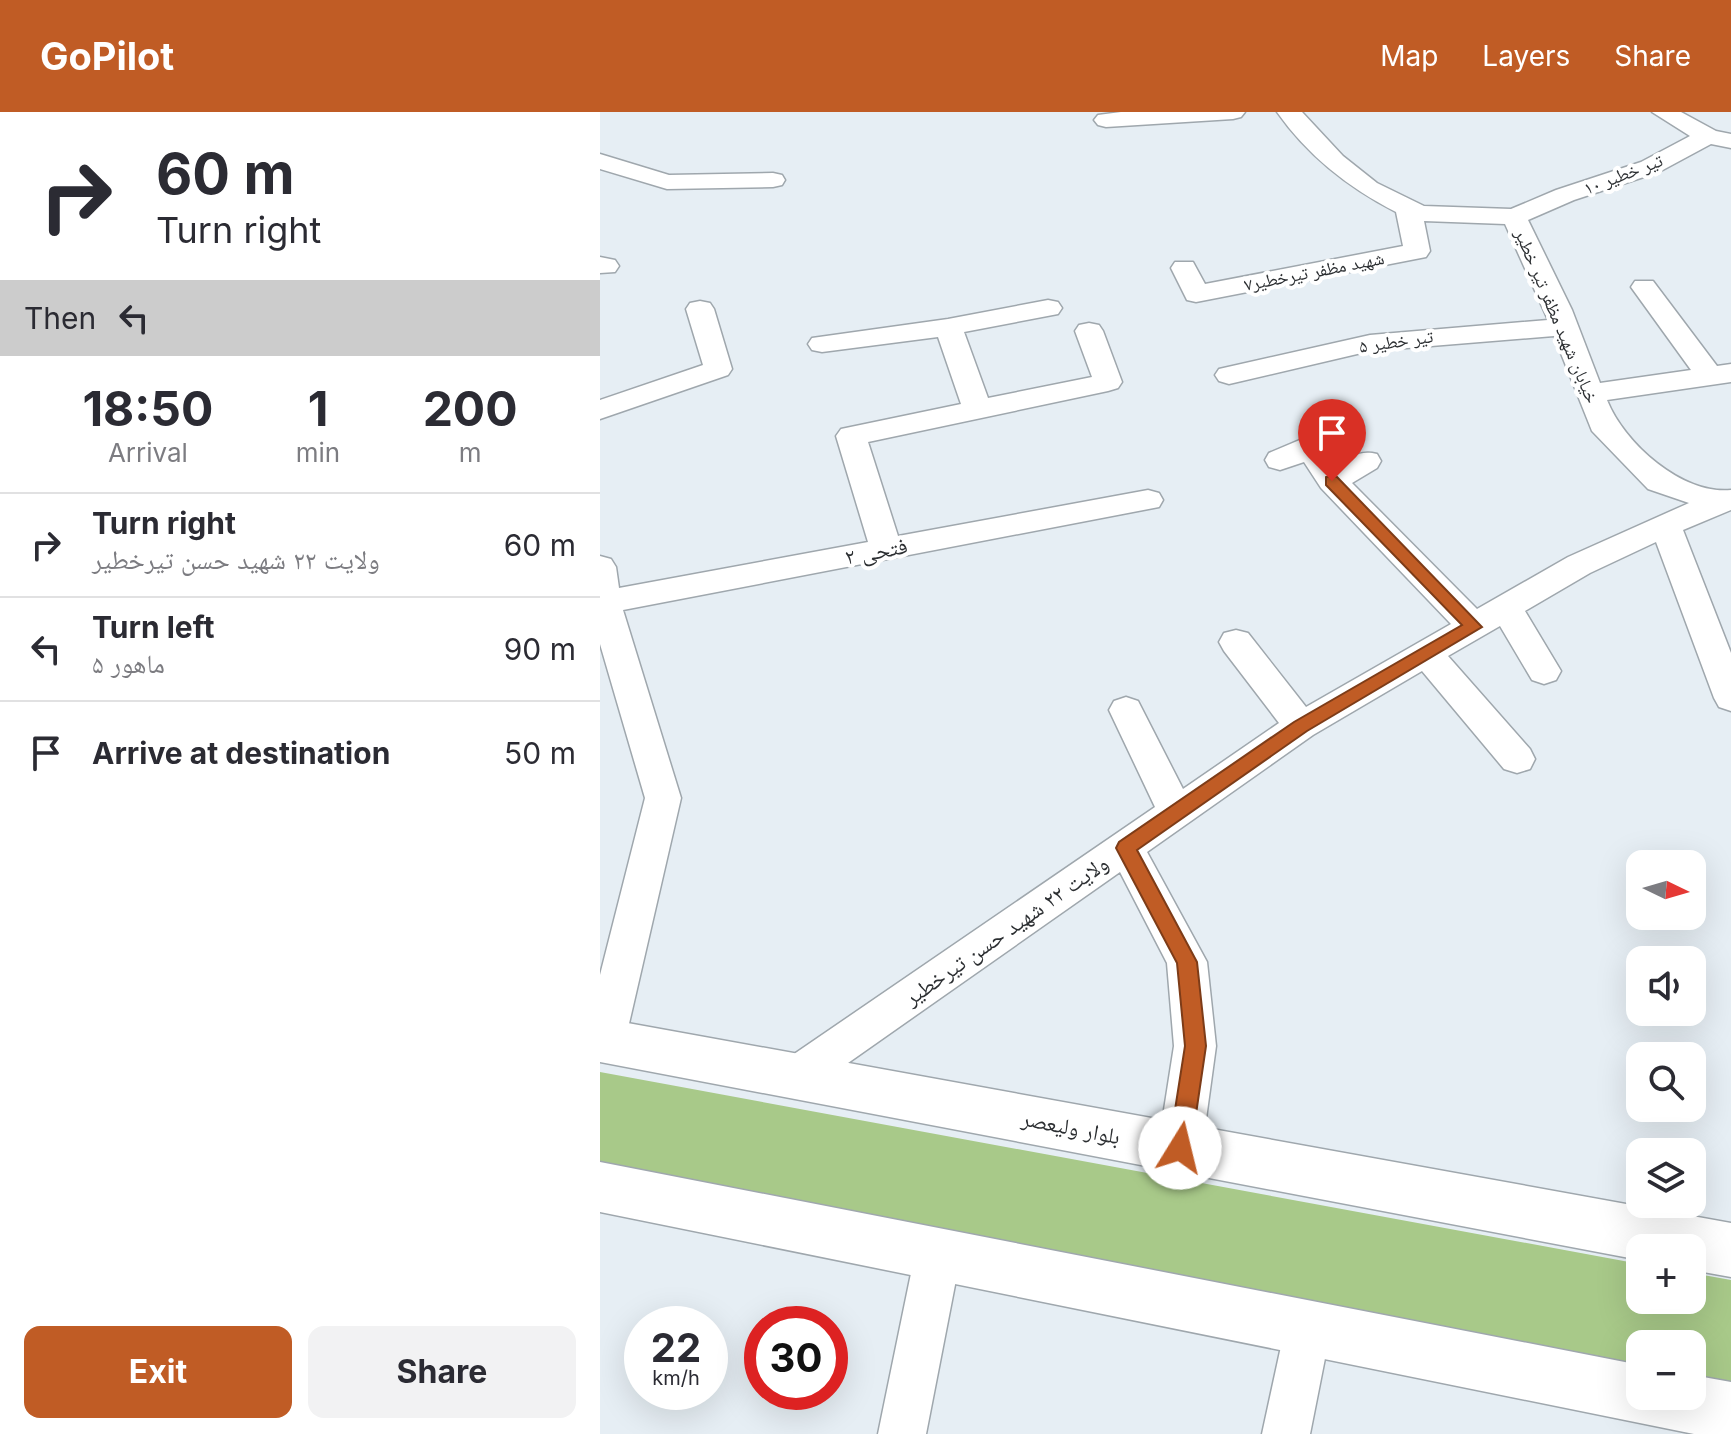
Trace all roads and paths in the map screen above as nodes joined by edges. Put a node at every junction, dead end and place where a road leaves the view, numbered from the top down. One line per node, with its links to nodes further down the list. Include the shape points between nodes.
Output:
1 (1233, 112): 4 (street)
2 (1289, 112): 8 (street, خیابان شهید مظفر تیر خطیر, via 1334,161 1368,188)
3 (1664, 112): 5 (street)
4 (1106, 120)
5 (1720, 138): 9 (street, تیر خطیر ۱۰)
6 (600, 161): 7 (street, via 667,182)
7 (773, 180)
8 (1408, 207): 9 (street, خیابان شهید مظفر تیر خطیر, via 1419,213); 10 (street, شهید مظفر تیرخطیر۷, via 1417,251 1196,294)
9 (1514, 217): 15 (street, خیابان شهید مظفر تیر خطیر)
10 (1184, 268)
11 (1644, 287): 19 (street)
12 (1048, 308): 14 (street)
13 (700, 309): 22 (street, via 718,369)
14 (948, 327): 17 (street); 21 (street)
15 (1565, 327): 18 (street, تیر خطیر ۵, via 1370,343); 20 (street, خیابان شهید مظفر تیر خطیر)
16 (1089, 331): 21 (street, via 1108,382)
17 (822, 344)
18 (1229, 375)
19 (1721, 375): 20 (street)
20 (1591, 393): 29 (street, خیابان شهید مظفر تیر خطیر, via 1602,424 1659,482)
21 (977, 409): 31 (street, via 851,436)
22 (600, 410)
23 (1343, 433): 24 (street)
24 (1311, 449): 25 (street); 27 (street)
25 (1280, 460)
26 (1366, 461): 27 (street)
27 (1332, 481): 34 (street)
28 (1148, 500): 31 (street, فتحی ۲)
29 (1724, 501): 30 (street, ولایت ۲۲ شهید حسن تیرخطیر)
30 (1666, 526): 33 (street, ولایت ۲۲ شهید حسن تیرخطیر, via 1579,565); 38 (street)
31 (886, 549): 32 (street, فتحی ۲)
32 (601, 591): 44 (street, via 663,798)
33 (1506, 608): 34 (street, ولایت ۲۲ شهید حسن تیرخطیر); 37 (street)
34 (1474, 627): 36 (street, ولایت ۲۲ شهید حسن تیرخطیر)
35 (1236, 642): 40 (street)
36 (1427, 654): 40 (street, ولایت ۲۲ شهید حسن تیرخطیر); 41 (street)
37 (1544, 671)
38 (1731, 698)
39 (1126, 710): 42 (street)
40 (1301, 726): 42 (street, ولایت ۲۲ شهید حسن تیرخطیر)
41 (1517, 759)
42 (1176, 812): 43 (street, ولایت ۲۲ شهید حسن تیرخطیر)
43 (1126, 848): 45 (street, ولایت ۲۲ شهید حسن تیرخطیر); 46 (street, via 1187,962 1195,1046)
44 (602, 1040): 45 (main road, بلوار ولیعصر)
45 (796, 1076): 46 (main road, بلوار ولیعصر)
46 (1180, 1148): 48 (main road, بلوار ولیعصر)
47 (600, 1187): 49 (main road)
48 (1731, 1250)
49 (938, 1254): 50 (main road); 54 (street)
50 (1308, 1328): 51 (main road); 55 (street)
51 (1626, 1391)
52 (1706, 1407): 53 (main road)
53 (1731, 1412)
54 (902, 1434)
55 (1286, 1434)

